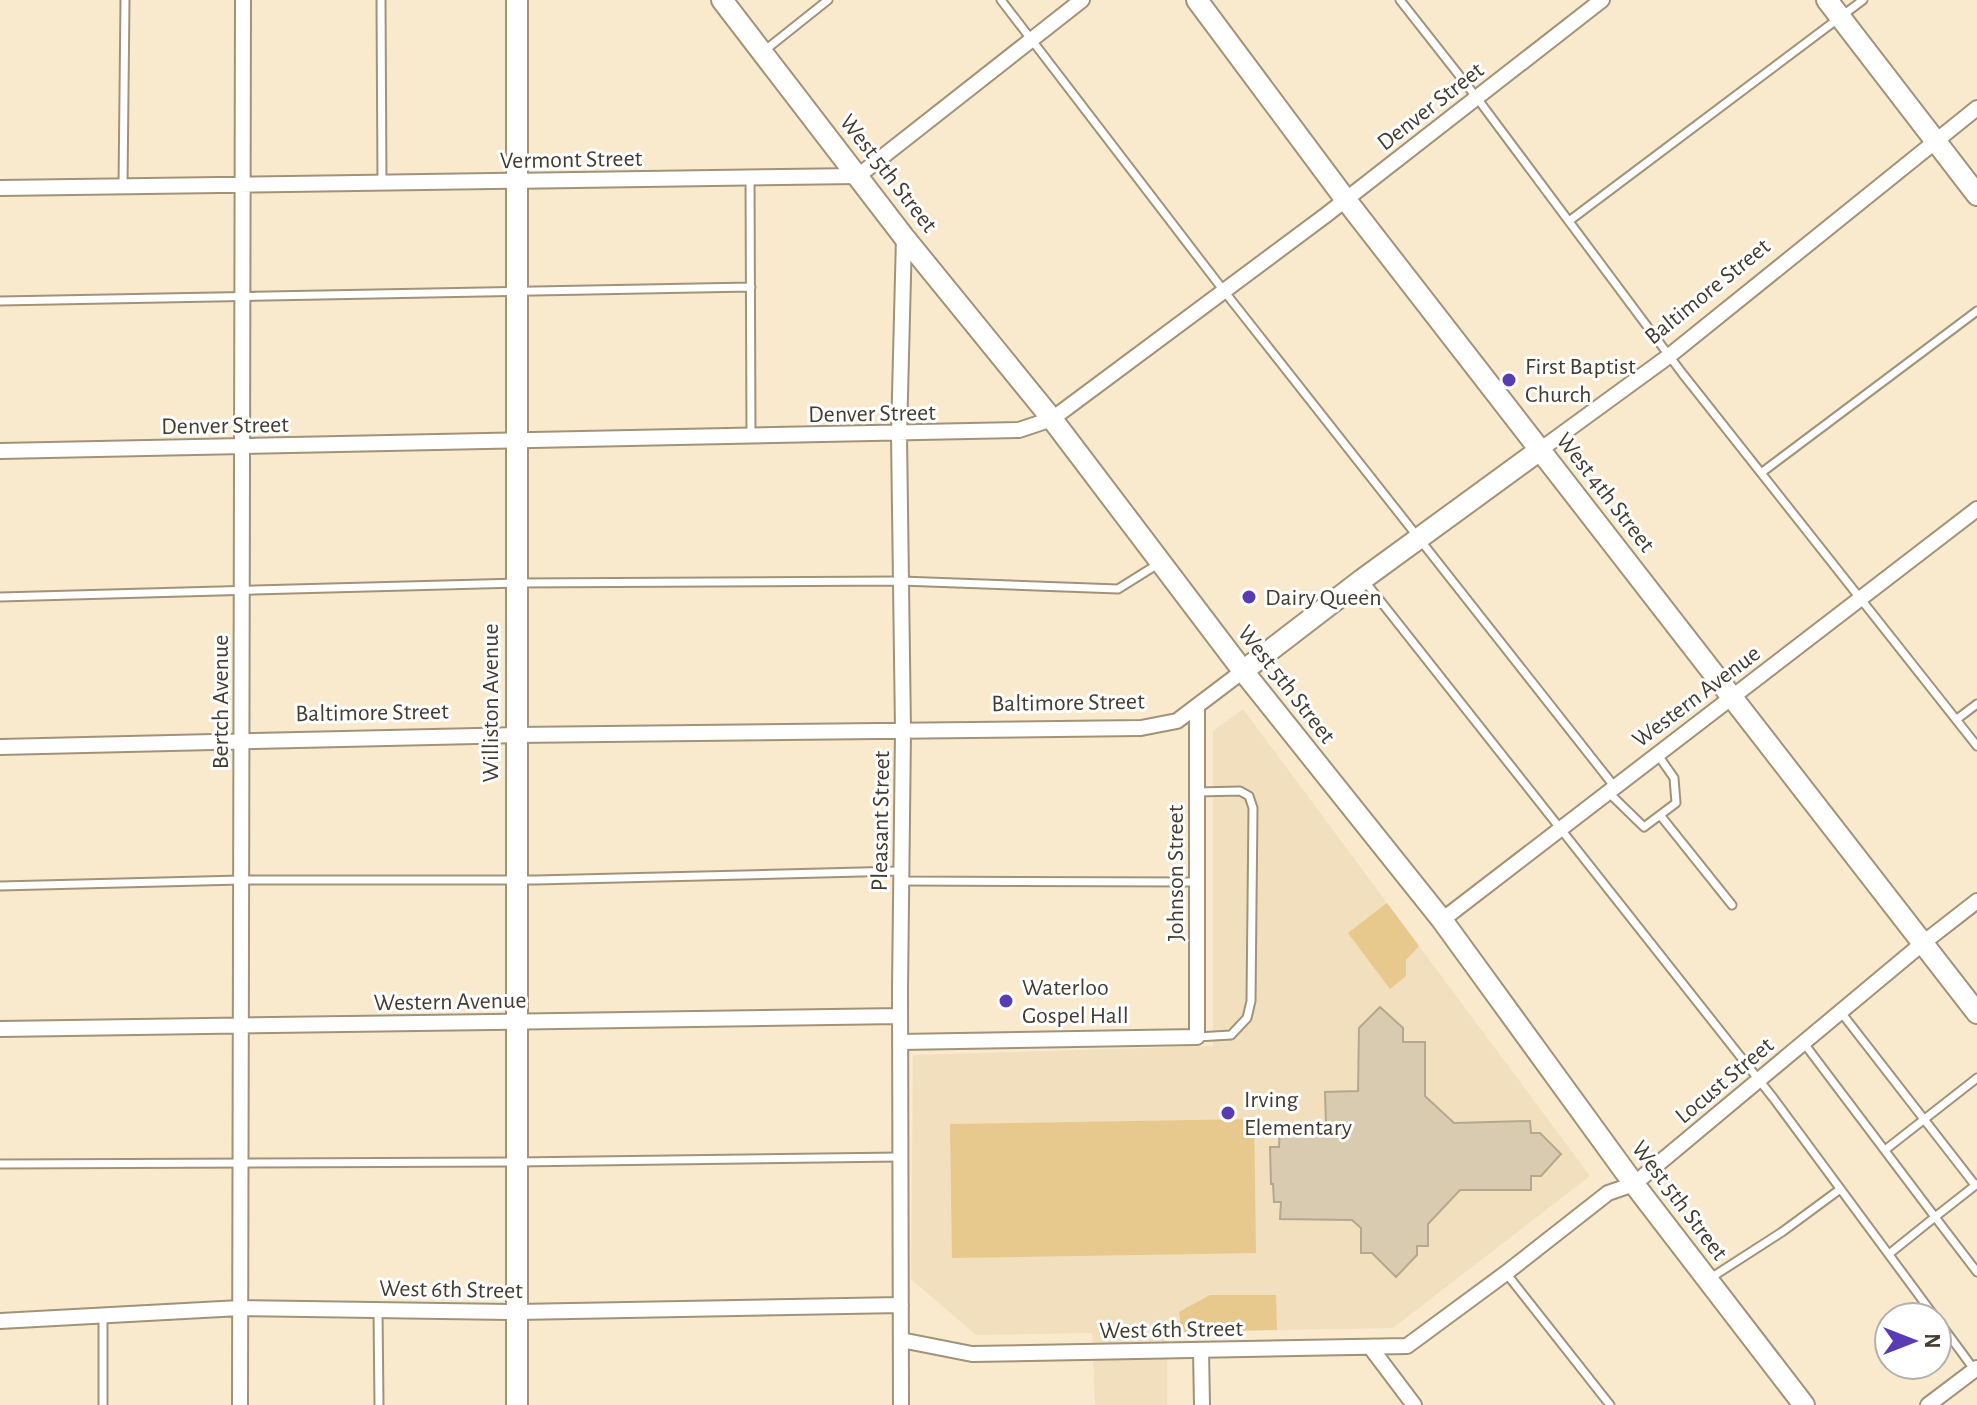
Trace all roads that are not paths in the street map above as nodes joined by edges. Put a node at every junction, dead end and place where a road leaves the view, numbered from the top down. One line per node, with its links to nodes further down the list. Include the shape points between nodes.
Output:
1 (125, 0): 25 (lane)
2 (243, 0): 24 (street, Bertch Avenue)
3 (381, 0): 23 (lane)
4 (517, 0): 22 (main road, Williston Avenue)
5 (722, 0): 16 (main road, West 5th Street)
6 (828, 0): 16 (lane)
7 (1001, 0): 15 (lane)
8 (1082, 0): 15 (street)
9 (1197, 0): 28 (main road, West 4th Street)
10 (1400, 0): 17 (lane)
11 (1602, 0): 17 (street, Denver Street)
12 (1827, 0): 14 (main road)
13 (1863, 0): 14 (lane)
14 (1840, 17): 19 (main road); 29 (lane)
15 (1031, 41): 20 (street); 32 (lane)
16 (762, 52): 20 (main road, West 5th Street)
17 (1477, 98): 28 (street, Denver Street); 29 (lane)
18 (1977, 108): 19 (street, Baltimore Street)
19 (1936, 139): 27 (main road); 37 (street, Baltimore Street)
20 (858, 176): 21 (street, Vermont Street); 30 (main road, West 5th Street)
21 (750, 178): 22 (street, Vermont Street); 31 (lane)
22 (515, 182): 23 (street, Vermont Street); 33 (main road, Williston Avenue)
23 (382, 184): 24 (street, Vermont Street)
24 (242, 185): 25 (street, Vermont Street); 34 (street, Bertch Avenue)
25 (123, 187): 26 (street, Vermont Street)
26 (0, 188)
27 (1977, 195)
28 (1346, 200): 32 (street, Denver Street); 43 (main road, West 4th Street)
29 (1569, 221): 37 (lane)
30 (904, 237): 38 (main road, West 5th Street); 39 (street, Pleasant Street)
31 (751, 287): 33 (lane); 40 (lane)
32 (1224, 291): 38 (street, Denver Street); 47 (lane)
33 (515, 292): 34 (lane); 41 (main road, Williston Avenue)
34 (242, 295): 35 (lane); 42 (street, Bertch Avenue)
35 (0, 301)
36 (1977, 311): 45 (lane)
37 (1669, 356): 43 (street, Baltimore Street); 45 (lane)
38 (1052, 419): 39 (street, Denver Street, via 1000,433); 48 (main road, West 5th Street)
39 (899, 435): 40 (street, Denver Street); 50 (street, Pleasant Street)
40 (751, 437): 41 (street, Denver Street)
41 (515, 441): 42 (street, Denver Street); 51 (main road, Williston Avenue)
42 (242, 446): 44 (street, Denver Street); 52 (street, Bertch Avenue)
43 (1540, 450): 47 (main road, Baltimore Street); 56 (main road, West 4th Street)
44 (0, 451)
45 (1761, 473): 54 (lane)
46 (1977, 509): 54 (street, Western Avenue)
47 (1420, 538): 49 (main road, Baltimore Street); 66 (lane)
48 (1160, 562): 50 (lane, via 1118,589); 55 (main road, West 5th Street)
49 (1363, 579): 55 (main road, Baltimore Street); 69 (lane)
50 (901, 581): 51 (lane); 60 (street, Pleasant Street)
51 (516, 583): 52 (lane); 61 (main road, Williston Avenue)
52 (242, 589): 53 (lane); 62 (street, Bertch Avenue)
53 (0, 597)
54 (1860, 598): 56 (street, Western Avenue); 59 (lane)
55 (1243, 671): 58 (street, Baltimore Street); 77 (main road, West 5th Street)
56 (1731, 697): 65 (street, Western Avenue); 78 (main road, West 4th Street)
57 (1977, 704): 59 (lane)
58 (1197, 708): 60 (street, Baltimore Street, via 1177,721 1141,728); 67 (street, Johnson Street)
59 (1957, 719): 63 (lane)
60 (903, 731): 61 (street, Baltimore Street); 70 (street, Pleasant Street)
61 (516, 735): 62 (street, Baltimore Street); 72 (main road, Williston Avenue)
62 (242, 741): 64 (street, Baltimore Street); 71 (street, Bertch Avenue)
63 (1977, 746)
64 (0, 747)
65 (1657, 754): 66 (street, Western Avenue); 68 (lane, via 1674,778 1676,803)
66 (1611, 788): 68 (lane, via 1644,827); 69 (street, Western Avenue)
67 (1197, 792): 73 (street, Johnson Street); 85 (lane, via 1240,791 1249,796 1253,808 1247,1018 1231,1035)
68 (1660, 815): 76 (lane)
69 (1562, 827): 77 (street, Western Avenue); 89 (lane)
70 (901, 876): 72 (lane); 73 (lane); 81 (street, Pleasant Street)
71 (241, 880): 72 (lane); 74 (lane); 83 (street, Bertch Avenue)
72 (516, 880): 82 (main road, Williston Avenue)
73 (1197, 882): 85 (street, Johnson Street)
74 (0, 886)
75 (1977, 901): 78 (street, Locust Street)
76 (1732, 905)
77 (1442, 920): 96 (main road, West 5th Street)
78 (1923, 943): 79 (street, Locust Street); 80 (main road, West 4th Street)
79 (1840, 1011): 87 (street, Locust Street); 90 (lane)
80 (1977, 1013)
81 (900, 1016): 82 (street, Western Avenue); 86 (street, Pleasant Street)
82 (515, 1022): 83 (street, Western Avenue); 94 (main road, Williston Avenue)
83 (242, 1026): 84 (street, Western Avenue); 93 (street, Bertch Avenue)
84 (0, 1029)
85 (1197, 1037): 86 (street)
86 (900, 1042): 92 (street, Pleasant Street)
87 (1803, 1042): 89 (street, Locust Street); 91 (lane)
88 (1977, 1078): 90 (lane)
89 (1759, 1079): 96 (street, Locust Street); 98 (lane)
90 (1924, 1120): 91 (lane); 97 (lane)
91 (1885, 1150): 99 (lane)
92 (900, 1157): 94 (lane); 105 (street, Pleasant Street)
93 (241, 1162): 94 (lane); 95 (lane); 106 (street, Bertch Avenue)
94 (516, 1162): 108 (main road, Williston Avenue)
95 (0, 1164)
96 (1634, 1184): 102 (street, Locust Street, via 1608,1193); 103 (main road, West 5th Street)
97 (1976, 1184): 99 (lane)
98 (1839, 1190): 100 (lane); 103 (lane)
99 (1935, 1217): 100 (lane); 101 (lane)
100 (1889, 1254): 104 (lane)
101 (1977, 1272)
102 (1506, 1273): 113 (street, Locust Street, via 1407,1346); 123 (lane)
103 (1708, 1280): 124 (main road, West 5th Street)
104 (1924, 1301)
105 (901, 1305): 108 (street, West 6th Street); 111 (street, Pleasant Street)
106 (240, 1308): 107 (street, West 6th Street); 109 (street, West 6th Street); 117 (street, Bertch Avenue)
107 (378, 1310): 108 (street, West 6th Street); 118 (lane)
108 (517, 1312): 119 (main road, Williston Avenue)
109 (103, 1315): 110 (street, West 6th Street); 116 (lane)
110 (0, 1321)
111 (901, 1340): 114 (street, West 6th Street, via 972,1354); 120 (street, Pleasant Street)
112 (1953, 1340): 115 (lane)
113 (1371, 1348): 114 (street, West 6th Street); 122 (street)
114 (1201, 1350): 121 (street)
115 (1976, 1370): 125 (street)
116 (103, 1405)
117 (240, 1405)
118 (379, 1405)
119 (517, 1405)
120 (901, 1405)
121 (1202, 1405)
122 (1414, 1405)
123 (1610, 1405)
124 (1804, 1405)
125 (1928, 1405)

